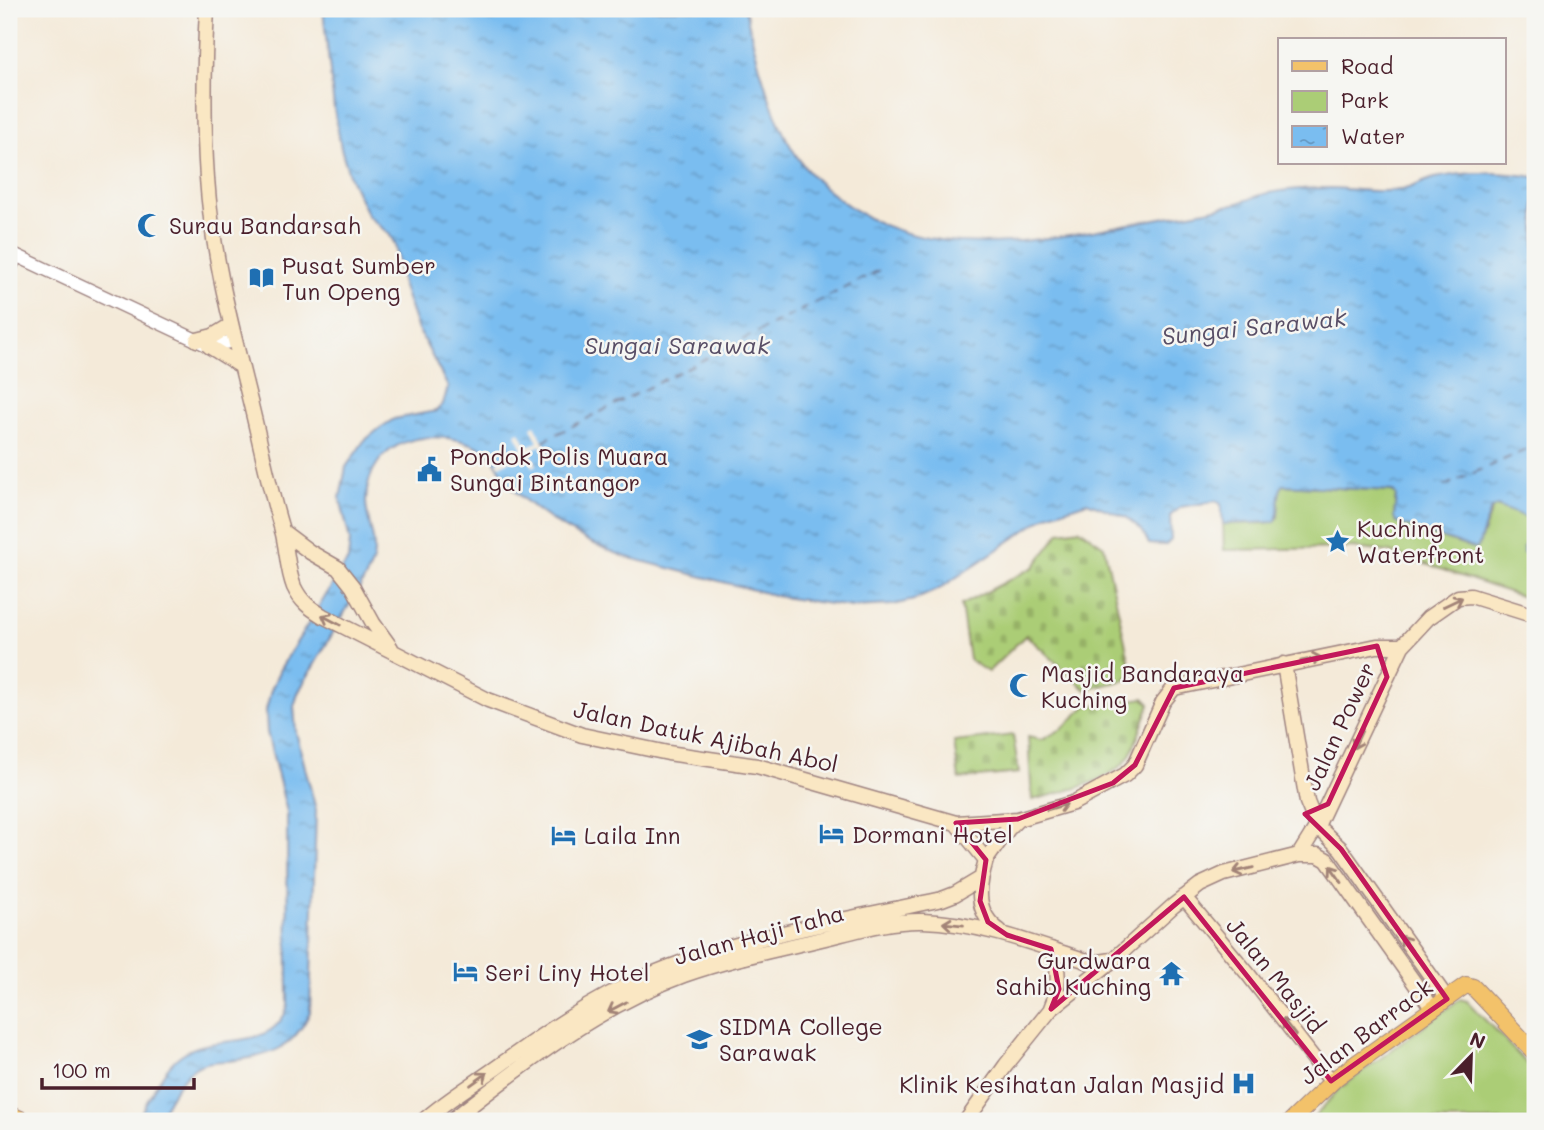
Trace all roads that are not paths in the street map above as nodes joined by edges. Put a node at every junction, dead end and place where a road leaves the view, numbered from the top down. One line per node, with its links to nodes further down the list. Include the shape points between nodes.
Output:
1 (207, 9): 4 (main road, via 203,74 207,178)
2 (12, 254): 3 (street); 6 (street)
3 (9, 271)
4 (231, 325): 5 (main road); 6 (main road)
5 (234, 341): 6 (street); 7 (main road)
6 (203, 343): 7 (main road)
7 (240, 366): 8 (main road, Jalan Datuk Ajibah Abol)
8 (282, 531): 12 (main road, via 338,568); 12 (main road, Jalan Datuk Ajibah Abol, one-way to 8, via 304,604 293,585)
9 (1535, 617): 11 (main road, Jalan Power, one-way to 9, via 1428,618 1458,597 1471,596)
10 (1377, 646): 11 (main road, Jalan Datuk Ajibah Abol); 13 (main road, Jalan Datuk Ajibah Abol, one-way to 10); 14 (main road)
11 (1402, 646): 14 (main road, Jalan Power)
12 (393, 650): 18 (main road, Jalan Datuk Ajibah Abol, via 488,700 582,735 757,766)
13 (1284, 664): 15 (main road); 17 (main road, Jalan Datuk Ajibah Abol, one-way to 13, via 1073,803 1125,775 1135,765 1174,688)
14 (1387, 677): 16 (main road, Jalan Power, one-way to 16)
15 (1307, 802): 16 (main road, via 1319,808); 19 (main road)
16 (1328, 804): 19 (main road, Jalan Power)
17 (1018, 819): 18 (main road, Jalan Datuk Ajibah Abol); 21 (main road)
18 (956, 823): 21 (main road)
19 (1317, 826): 20 (main road, Jalan Power); 27 (main road, one-way to 19, via 1341,849)
20 (1299, 855): 23 (main road, one-way to 23, via 1224,874); 29 (main road, one-way to 20, via 1326,860)
21 (986, 860): 22 (main road)
22 (980, 879): 24 (main road, via 980,901 988,922); 34 (main road, Jalan Haji Taha, one-way to 22, via 592,1004 645,977 692,958 779,935 942,899)
23 (1184, 897): 26 (main road); 31 (main road, Jalan Masjid, one-way to 23)
24 (1007, 935): 25 (main road, Jalan Haji Taha); 35 (main road, Jalan Haji Taha, one-way to 35, via 973,926 892,923 683,975 616,1007 552,1046)
25 (1051, 949): 26 (main road, Jalan Haji Taha, via 1093,963); 28 (main road, via 1058,965 1059,989)
26 (1113, 960): 28 (main road)
27 (1447, 999): 29 (main road, Jalan Barrack); 30 (main road, Jalan Barrack, via 1466,985 1473,987)
28 (1051, 1009): 36 (main road)
29 (1433, 1009): 31 (main road, Jalan Barrack)
30 (1535, 1054)
31 (1331, 1081): 37 (main road, Jalan Barrack)
32 (9, 1114): 33 (main road)
33 (25, 1121)
34 (423, 1121)
35 (450, 1121)
36 (965, 1121)
37 (1292, 1121)

